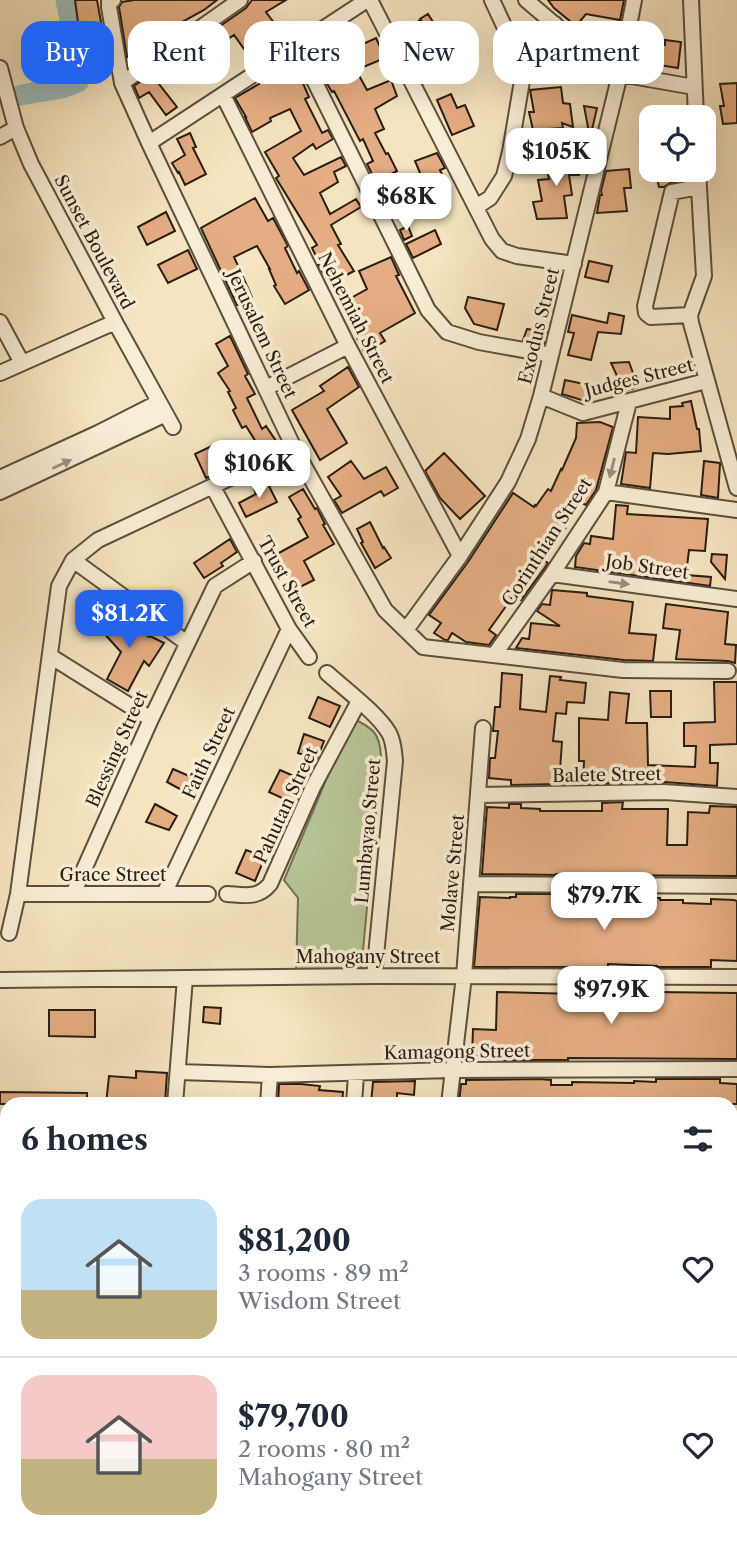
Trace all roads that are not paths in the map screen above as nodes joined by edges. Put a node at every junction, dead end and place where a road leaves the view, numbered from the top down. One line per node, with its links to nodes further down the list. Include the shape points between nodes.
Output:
1 (240, 0): 8 (street)
2 (368, 0): 9 (street); 28 (street)
3 (492, 0): 10 (street)
4 (526, 0): 11 (street)
5 (634, 0): 12 (street, Exodus Street)
6 (691, 0): 20 (street)
7 (111, 1): 16 (street, Jerusalem Street)
8 (225, 4): 16 (street)
9 (335, 21)
10 (502, 21)
11 (551, 21)
12 (630, 21)
13 (0, 68): 23 (street, Sunset Boulevard)
14 (244, 80): 21 (street)
15 (664, 82): 20 (street)
16 (122, 83): 25 (street, Jerusalem Street)
17 (315, 84): 34 (street, via 428,310 447,332)
18 (521, 84): 28 (street, via 504,176 490,198)
19 (618, 84): 29 (street, Exodus Street)
20 (694, 87): 22 (street)
21 (223, 94): 25 (street); 33 (street, Nehemiah Street)
22 (695, 105)
23 (16, 128): 24 (street); 31 (street, Sunset Boulevard)
24 (0, 137)
25 (149, 143): 38 (street, Jerusalem Street)
26 (699, 182): 27 (street)
27 (699, 187): 30 (street, via 704,276); 30 (street, via 672,192 645,306 651,317)
28 (476, 207): 29 (street, via 502,251)
29 (574, 264): 34 (street, Exodus Street)
30 (690, 316): 37 (street)
31 (114, 321): 35 (street); 41 (street, Sunset Boulevard)
32 (0, 322): 35 (street)
33 (348, 346): 38 (street); 49 (street, Nehemiah Street)
34 (551, 355): 39 (street, Exodus Street)
35 (22, 363): 36 (street)
36 (0, 373)
37 (706, 381): 40 (street, Judges Street); 45 (street)
38 (266, 388): 42 (street, Jerusalem Street)
39 (541, 396): 40 (street, Judges Street, via 583,413); 49 (street, Exodus Street, via 508,482)
40 (629, 402): 47 (street, Corinthian Street, one-way to 47)
41 (166, 414): 43 (street, via 98,433); 46 (street, one-way to 41)
42 (294, 448): 44 (street); 55 (street, Jerusalem Street, via 384,610)
43 (0, 478)
44 (213, 487): 50 (street, via 98,540); 51 (street, Trust Street)
45 (737, 488)
46 (0, 492)
47 (606, 492): 48 (street); 52 (street, Corinthian Street)
48 (737, 510)
49 (460, 556): 55 (street, Exodus Street)
50 (73, 560): 56 (street); 58 (street, via 59,586)
51 (254, 561): 54 (street, Trust Street); 56 (street, Blessing Street, via 215,586)
52 (552, 574): 53 (street, Job Street, one-way to 53); 57 (street, Corinthian Street)
53 (737, 599)
54 (289, 629): 59 (street, Trust Street); 71 (street, Faith Street)
55 (406, 630): 57 (street, Jerusalem Street, via 423,647)
56 (187, 643): 63 (street, Blessing Street)
57 (494, 655): 60 (street, Jerusalem Street, via 623,670)
58 (50, 656): 63 (street); 69 (street)
59 (309, 657)
60 (728, 671)
61 (327, 673): 62 (street, Lumbayao Street)
62 (359, 701): 73 (street, Pahutan Street, via 313,787 270,884 253,896); 75 (street, Lumbayao Street, via 389,734 395,761)
63 (150, 719): 70 (street, Blessing Street)
64 (483, 728): 65 (street, Molave Street)
65 (478, 795): 66 (street, Balete Street, via 664,792); 67 (street, Molave Street)
66 (737, 797)
67 (471, 884): 68 (street); 76 (street, Molave Street)
68 (737, 886)
69 (18, 894): 70 (street, Grace Street); 74 (street)
70 (73, 894): 71 (street, Grace Street)
71 (164, 894): 72 (street, Grace Street)
72 (208, 894)
73 (227, 894)
74 (9, 933)
75 (374, 976): 76 (street, Mahogany Street); 78 (street, Mahogany Street)
76 (464, 976): 77 (street, Mahogany Street); 81 (street, Molave Street)
77 (737, 977)
78 (185, 978): 79 (street, Mahogany Street); 82 (street)
79 (0, 980)
80 (737, 1069): 81 (street, Kamagong Street)
81 (453, 1070): 83 (street, Kamagong Street); 88 (street, Molave Street)
82 (179, 1072): 84 (street, Kamagong Street); 85 (street)
83 (356, 1073): 84 (street, Kamagong Street); 87 (street)
84 (270, 1074): 86 (street)
85 (176, 1097)
86 (268, 1097)
87 (354, 1097)
88 (450, 1097)

